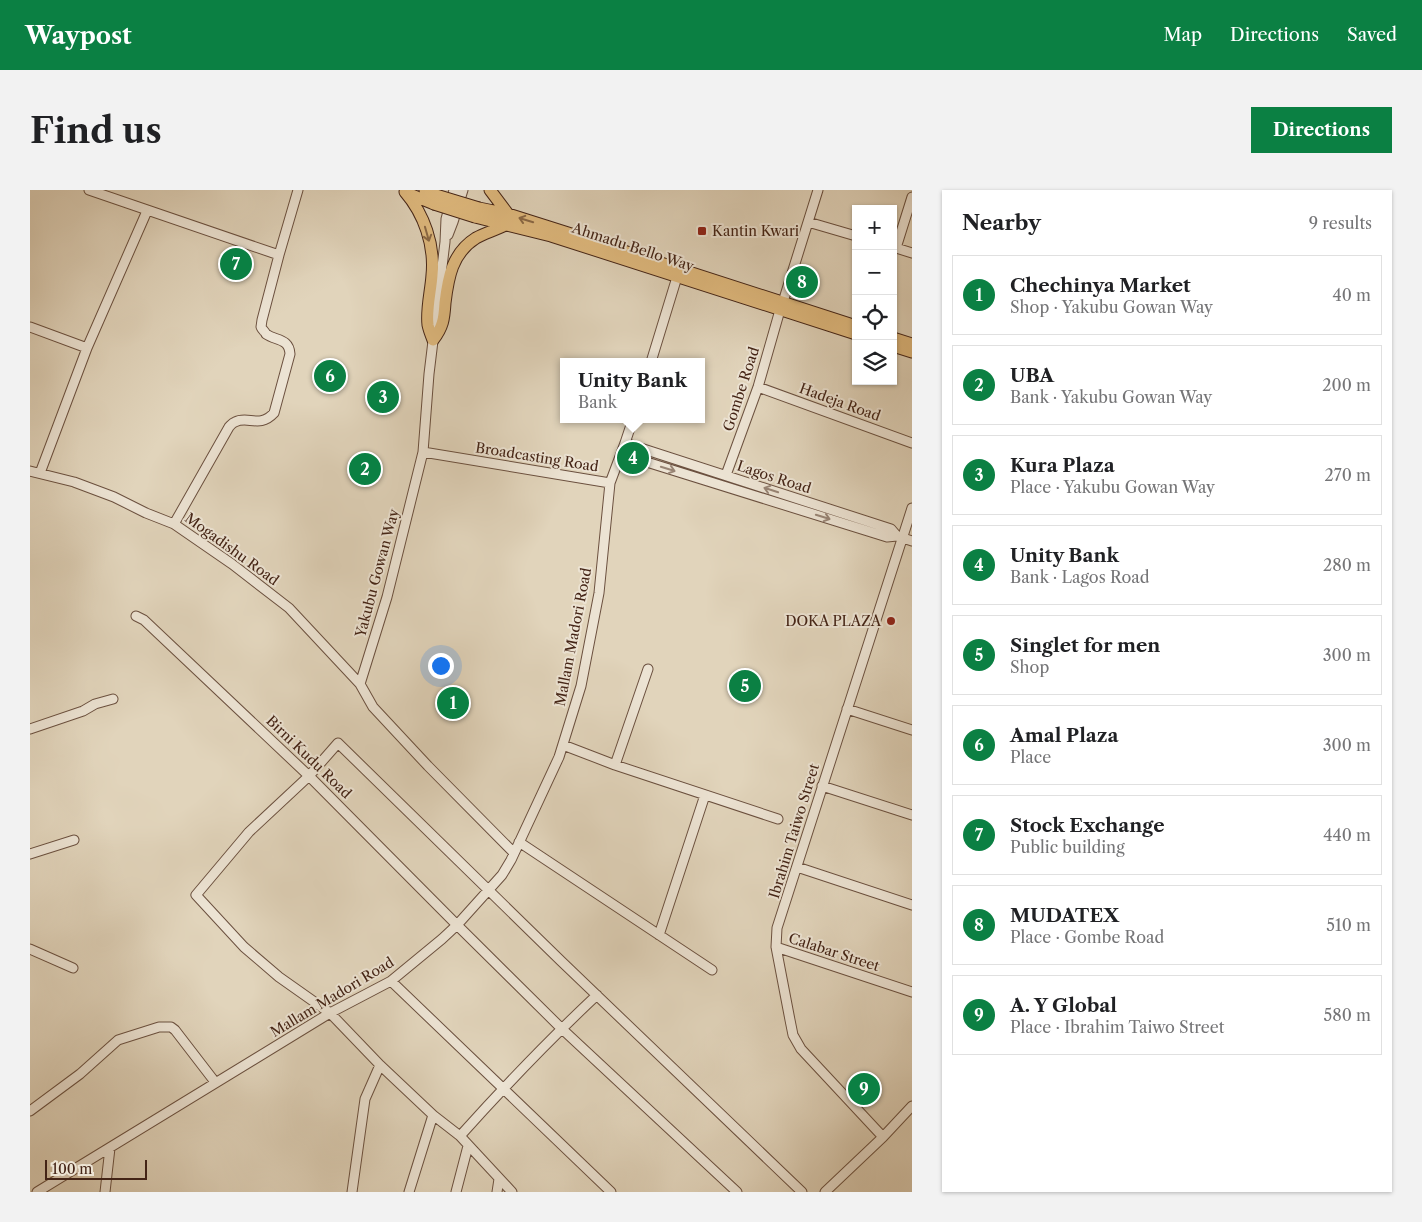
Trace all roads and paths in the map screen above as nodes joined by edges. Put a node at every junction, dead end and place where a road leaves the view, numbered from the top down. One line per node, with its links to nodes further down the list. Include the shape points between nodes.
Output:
1 (89, 190): 10 (street)
2 (298, 190): 18 (street)
3 (454, 190): 14 (street, Yakubu Gowan Way, via 446,219)
4 (463, 190): 14 (street, Yakubu Gowan Way)
5 (490, 190): 11 (main road)
6 (818, 190): 12 (street, Gombe Road)
7 (403, 191): 8 (main road, Ahmadu Bello Way); 25 (main road, one-way to 25, via 416,206 429,236 432,272 428,326)
8 (432, 196): 11 (main road, Ahmadu Bello Way, bridge)
9 (912, 197): 15 (street)
10 (147, 211): 18 (street); 28 (street)
11 (507, 220): 19 (main road, Ahmadu Bello Way); 20 (main road, Ahmadu Bello Way, one-way to 11); 25 (main road, via 476,239 461,252 452,266 442,327)
12 (808, 222): 13 (street); 20 (street, Gombe Road)
13 (852, 235)
14 (445, 242): 25 (street, Yakubu Gowan Way)
15 (897, 242)
16 (897, 249): 17 (street)
17 (912, 253)
18 (279, 256): 41 (street, via 261,327 266,334 285,341 290,348 274,414 261,421 235,421 228,427)
19 (677, 277): 20 (main road, Ahmadu Bello Way); 30 (street)
20 (781, 306): 21 (main road, Ahmadu Bello Way); 23 (main road, Ahmadu Bello Way); 31 (street, Gombe Road)
21 (852, 325)
22 (30, 327): 28 (street)
23 (852, 333)
24 (897, 339): 26 (main road)
25 (433, 340): 35 (street, Yakubu Gowan Way)
26 (912, 344)
27 (897, 347): 29 (main road)
28 (87, 348): 37 (street)
29 (912, 352)
30 (652, 358)
31 (758, 387): 34 (street, Hadeja Road); 38 (street, Gombe Road)
32 (632, 423): 33 (street, Broadcasting Road)
33 (625, 443): 36 (street, Broadcasting Road); 38 (street, Lagos Road)
34 (912, 443)
35 (423, 452): 39 (street, Broadcasting Road); 46 (street, Yakubu Gowan Way, via 387,597)
36 (621, 454): 39 (street, Broadcasting Road); 42 (street, one-way to 42, via 887,537)
37 (35, 472): 41 (street, Mogadishu Road, via 74,482)
38 (726, 475): 42 (street, Lagos Road, one-way to 38, via 891,529)
39 (610, 483): 51 (street, Mallam Madori Road, via 599,592 581,686)
40 (912, 508): 42 (street, Ibrahim Taiwo Street)
41 (174, 524): 46 (street, Mogadishu Road, via 289,608)
42 (900, 537): 43 (street, Lagos Road); 48 (street, Ibrahim Taiwo Street)
43 (912, 541)
44 (136, 616): 53 (street, Birni Kudu Road)
45 (648, 669): 52 (street)
46 (360, 684): 60 (street, via 373,707)
47 (113, 699): 49 (street)
48 (847, 709): 50 (street); 54 (street, Ibrahim Taiwo Street)
49 (30, 729)
50 (912, 730)
51 (562, 745): 52 (street); 59 (street, Mallam Madori Road)
52 (616, 765): 55 (street)
53 (309, 776): 63 (street, via 338,743); 65 (street, Birni Kudu Road); 74 (street, via 249,832 196,895 244,947)
54 (822, 786): 56 (street); 62 (street, Ibrahim Taiwo Street)
55 (705, 795): 57 (street); 66 (street)
56 (912, 815)
57 (778, 819)
58 (74, 840): 61 (street)
59 (519, 842): 60 (street, Mallam Madori Road); 66 (street)
60 (514, 853): 63 (street, Mallam Madori Road)
61 (30, 854)
62 (797, 867): 64 (street); 67 (street, Ibrahim Taiwo Street, via 777,928)
63 (489, 890): 65 (street, Mallam Madori Road); 73 (street)
64 (912, 905)
65 (457, 925): 71 (street, Mallam Madori Road); 75 (street, Birni Kudu Road)
66 (659, 935): 70 (street)
67 (776, 947): 72 (street, Calabar Street); 83 (street, Ibrahim Taiwo Street, via 793,1035 801,1049)
68 (30, 949): 69 (street)
69 (73, 968)
70 (712, 970)
71 (391, 981): 74 (street, Mallam Madori Road); 78 (street)
72 (912, 992)
73 (597, 995): 75 (street); 96 (street)
74 (330, 1013): 76 (street); 77 (street, Mallam Madori Road)
75 (561, 1028): 78 (street); 95 (street, Birni Kudu Road)
76 (380, 1065): 81 (street); 89 (street, via 365,1099)
77 (215, 1082): 80 (street, via 175,1030 159,1027 118,1040 80,1074); 85 (street, Mallam Madori Road)
78 (504, 1088): 82 (street); 94 (street)
79 (912, 1106): 83 (street)
80 (30, 1111)
81 (433, 1114): 82 (street); 90 (street)
82 (460, 1136): 84 (street)
83 (883, 1137): 97 (street)
84 (468, 1146): 86 (street); 91 (street)
85 (110, 1148): 87 (street, Mallam Madori Road); 88 (street)
86 (499, 1179): 92 (street); 93 (street)
87 (37, 1192)
88 (105, 1192)
89 (352, 1192)
90 (409, 1192)
91 (456, 1192)
92 (497, 1192)
93 (512, 1192)
94 (611, 1192)
95 (737, 1192)
96 (802, 1192)
97 (825, 1192)

